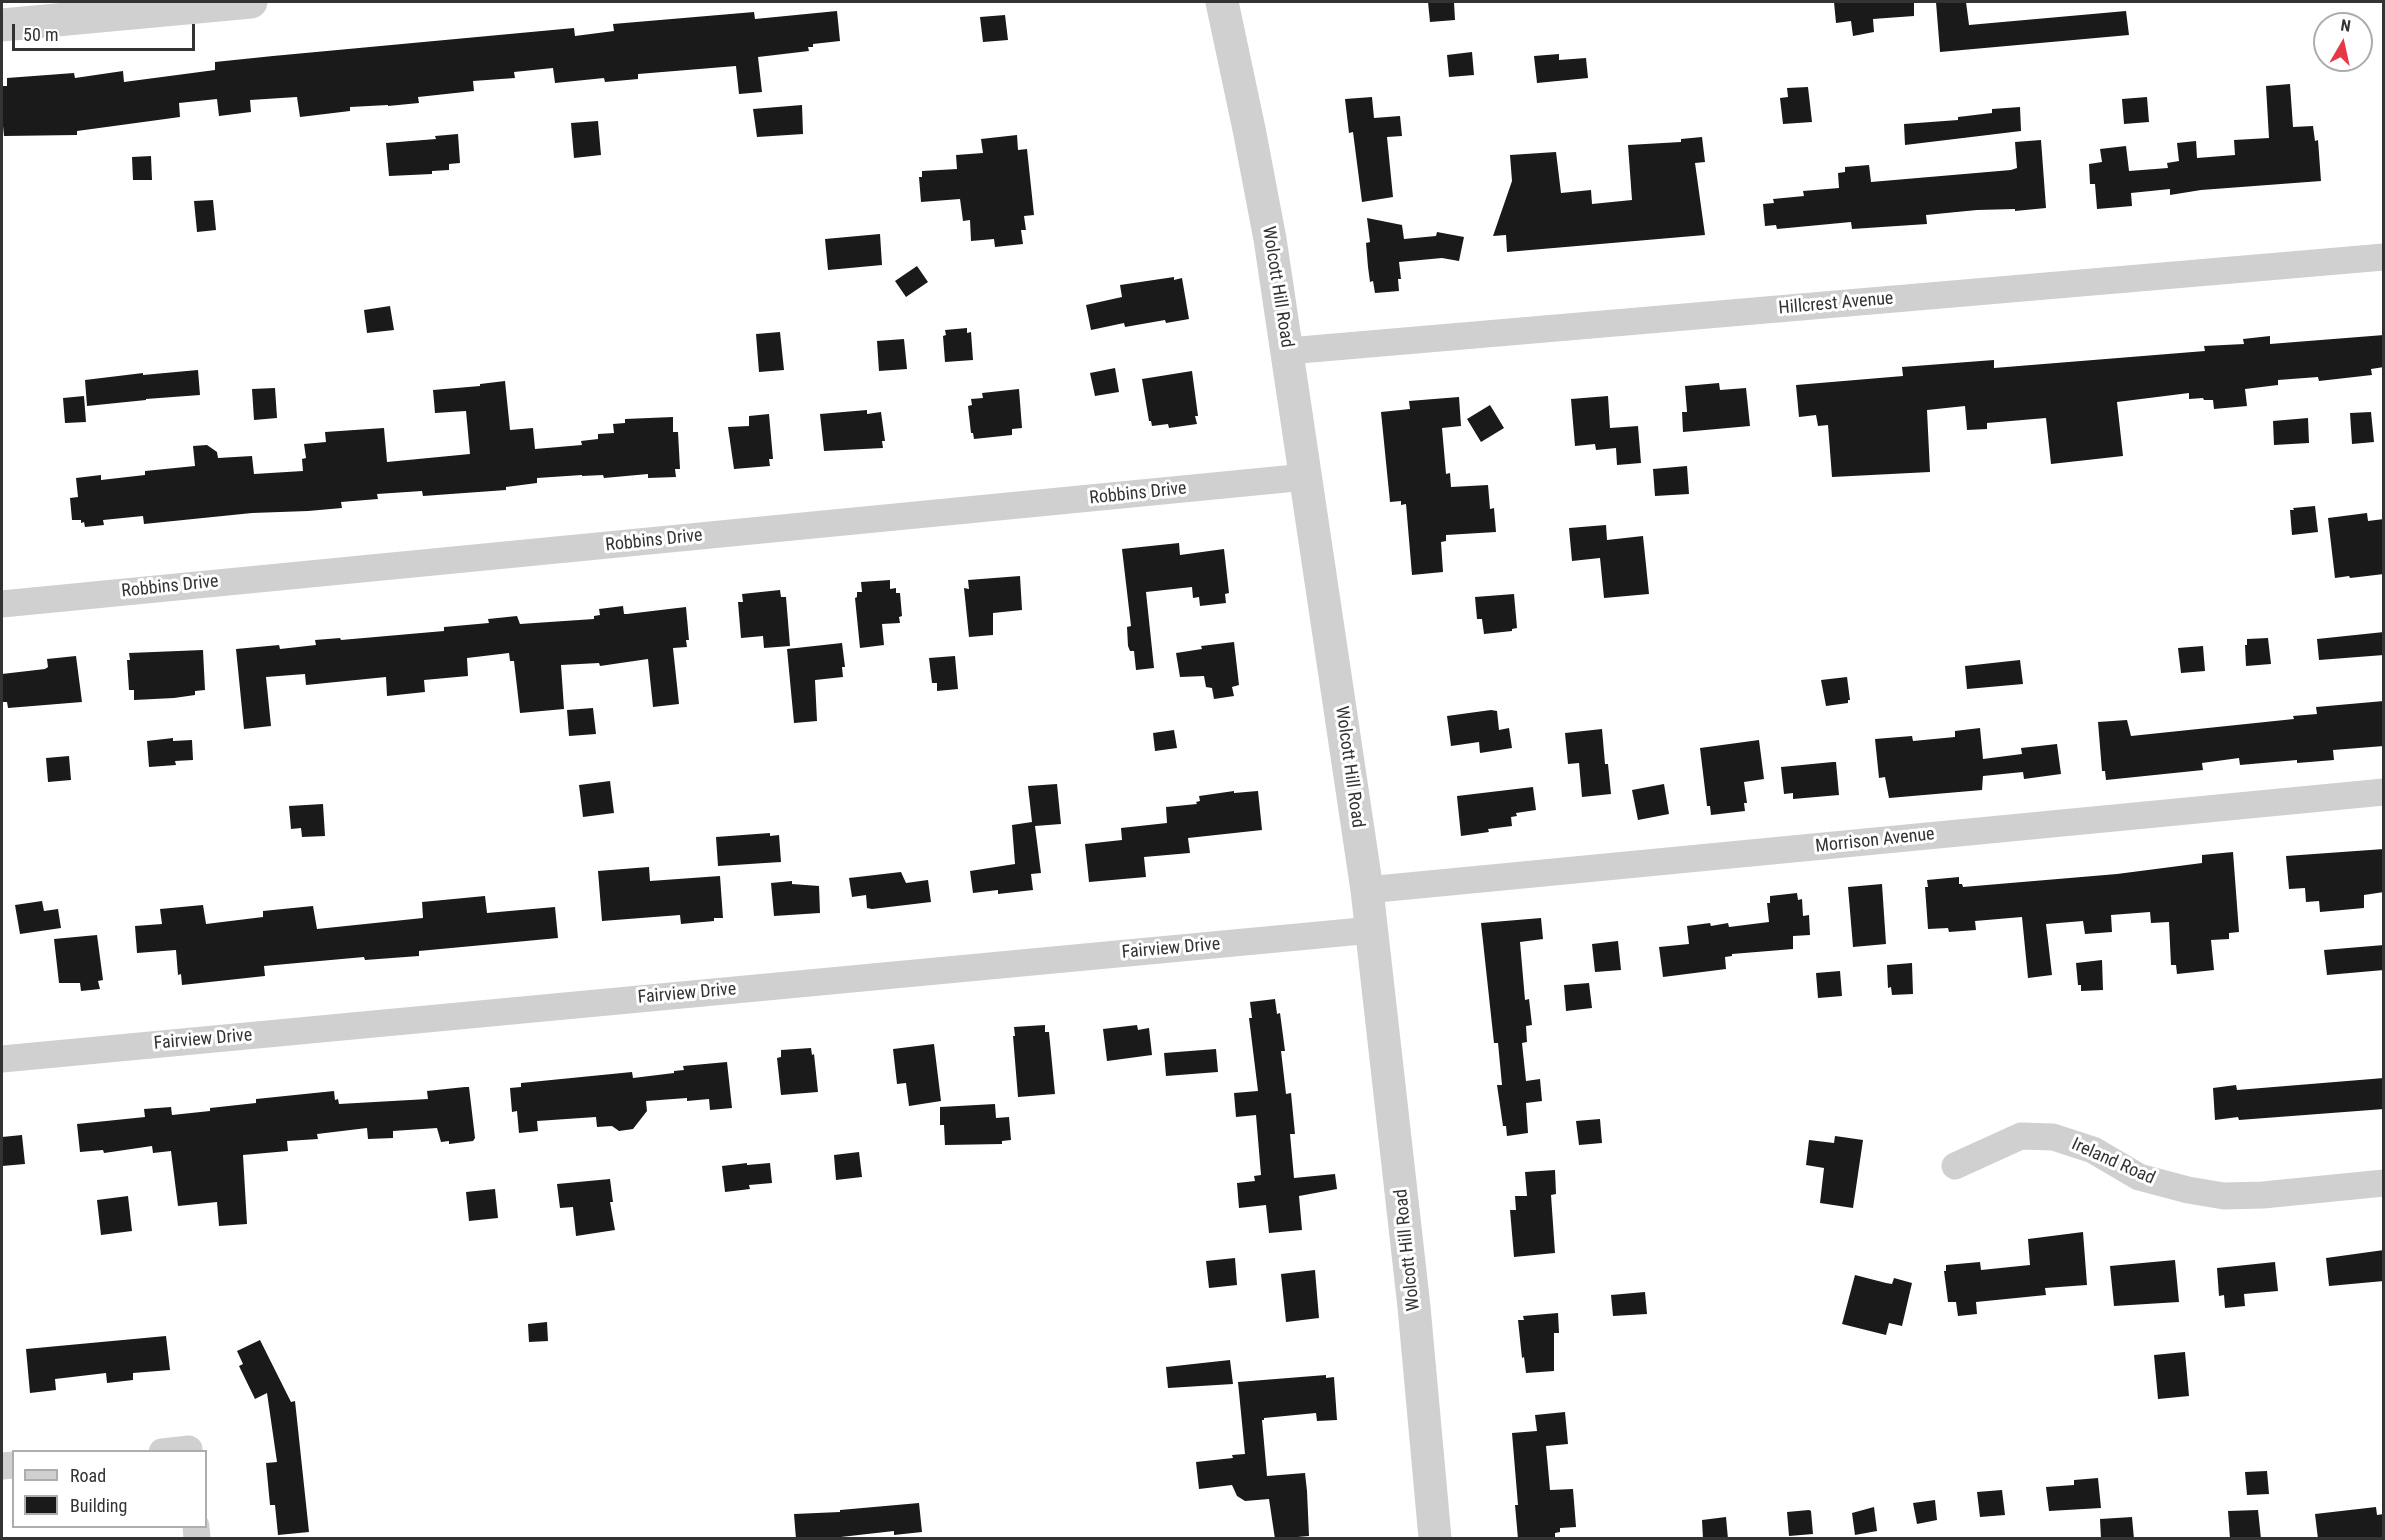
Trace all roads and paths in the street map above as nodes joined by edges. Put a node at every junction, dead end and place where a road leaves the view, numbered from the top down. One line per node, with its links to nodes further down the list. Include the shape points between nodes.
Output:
1 (251, 2): 3 (street)
2 (1222, 2): 5 (street, Wolcott Hill Road, via 1250,129)
3 (2, 25)
4 (2384, 257): 5 (street, Hillcrest Avenue)
5 (1288, 351): 6 (street, Wolcott Hill Road)
6 (1306, 477): 7 (street, Robbins Drive); 9 (street, Wolcott Hill Road)
7 (2, 604)
8 (2384, 792): 9 (street, Morrison Avenue)
9 (1368, 890): 10 (street, Wolcott Hill Road)
10 (1372, 930): 11 (street, Fairview Drive); 14 (street, Wolcott Hill Road)
11 (2, 1059)
12 (1955, 1166): 13 (street, Ireland Road, via 2021,1136 2053,1137 2093,1150 2139,1177 2224,1196)
13 (2384, 1183)
14 (1435, 1539)

